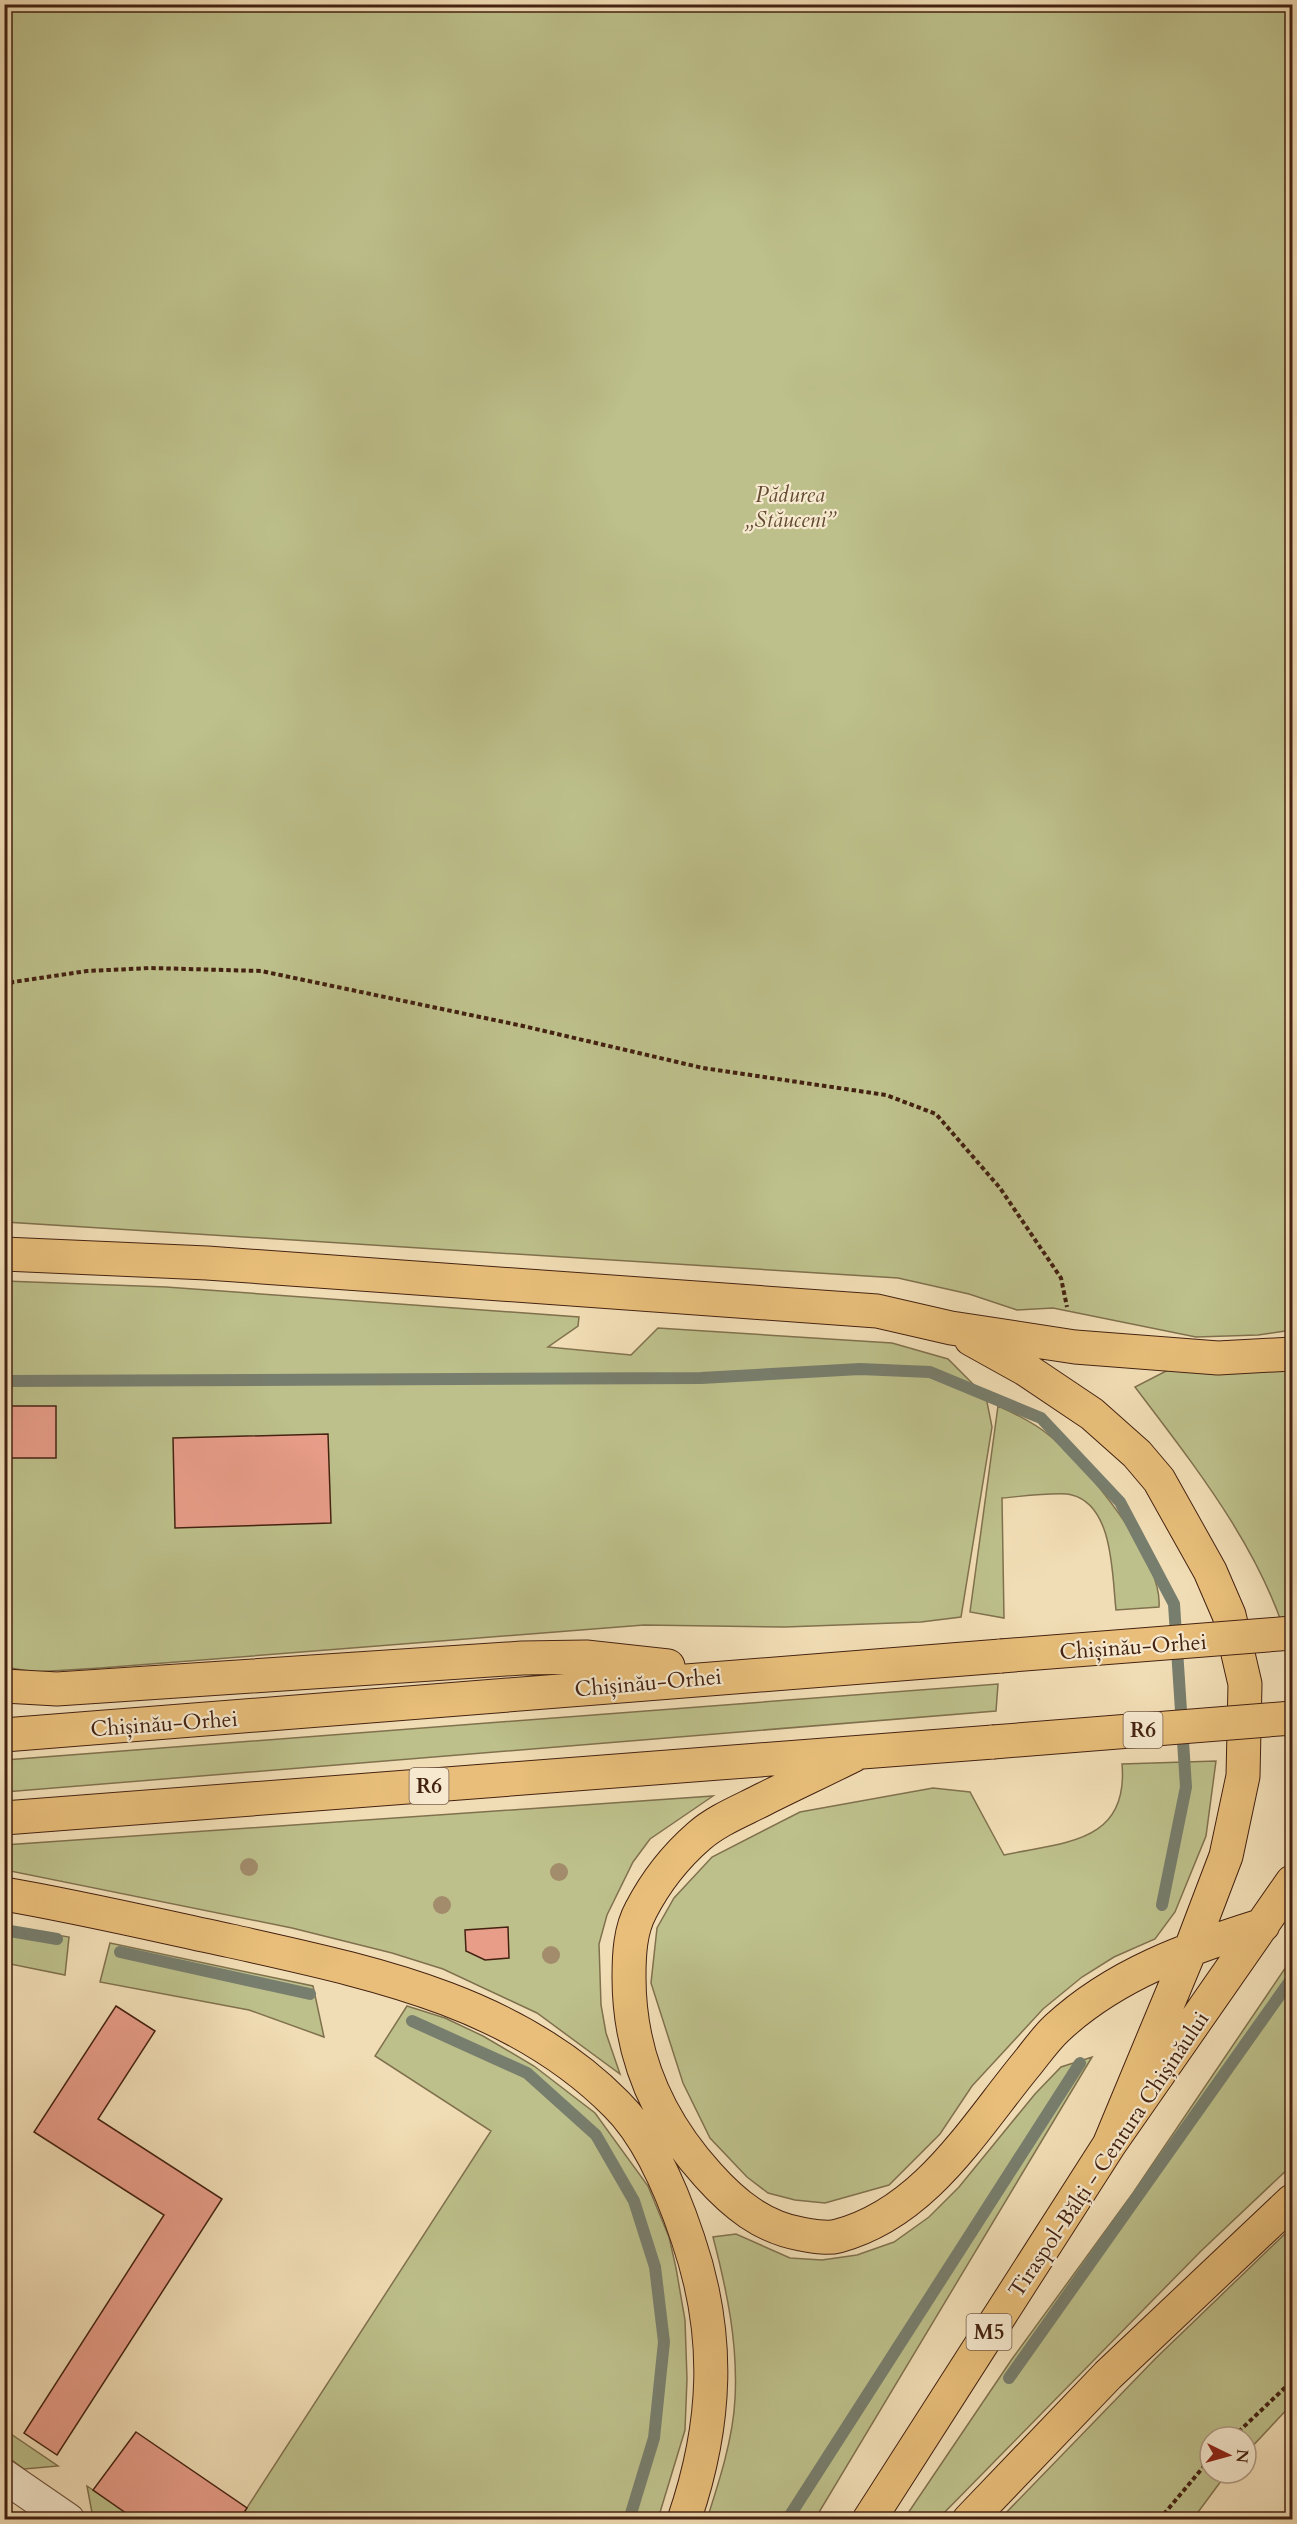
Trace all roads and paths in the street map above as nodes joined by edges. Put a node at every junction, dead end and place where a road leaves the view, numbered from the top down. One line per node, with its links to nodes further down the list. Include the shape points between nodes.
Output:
1 (4, 988): 4 (path, via 13,982 87,971 261,971 703,1068 886,1095 936,1114 1000,1188 1061,1278)
2 (4, 1254): 3 (highway, via 207,1263 877,1311)
3 (951, 1328): 4 (highway); 16 (highway, via 1054,1388 1092,1414 1137,1454 1159,1480 1210,1571 1229,1616 1245,1684 1243,1776 1226,1856)
4 (1075, 1347): 5 (highway, via 1218,1358)
5 (1293, 1353)
6 (1293, 1633): 7 (highway, Chișinău-Orhei, bridge)
7 (744, 1674): 8 (highway, via 586,1657 522,1658 57,1689); 10 (highway, Chișinău-Orhei)
8 (4, 1686)
9 (1293, 1718): 11 (highway, R6, bridge)
10 (4, 1735)
11 (854, 1755): 12 (highway, R6); 16 (highway, via 700,1835 658,1882 639,1913 629,1952 634,2039 661,2112 678,2141 731,2200 770,2226 835,2237 897,2211 937,2174 1056,2029 1098,1996)
12 (4, 1818)
13 (1293, 1882): 15 (highway, Tiraspol-Bălți - Centura Chișinăului / M5)
14 (4, 1894): 24 (highway, via 388,1978 466,2005 518,2030 589,2079 619,2106 653,2155 679,2212 698,2268 708,2319 711,2388 707,2434)
15 (1263, 1925): 16 (highway); 17 (highway, Tiraspol-Bălți - Centura Chișinăului / M5)
16 (1191, 1948): 17 (highway)
17 (1109, 2145): 25 (highway, Tiraspol-Bălți - Centura Chișinăului / M5)
18 (1293, 2201): 26 (highway, via 1108,2374)
19 (1293, 2381): 20 (path)
20 (1246, 2425)
21 (1198, 2474): 27 (path)
22 (4, 2476): 23 (street)
23 (68, 2520)
24 (684, 2520)
25 (869, 2520)
26 (969, 2520)
27 (1160, 2520)

